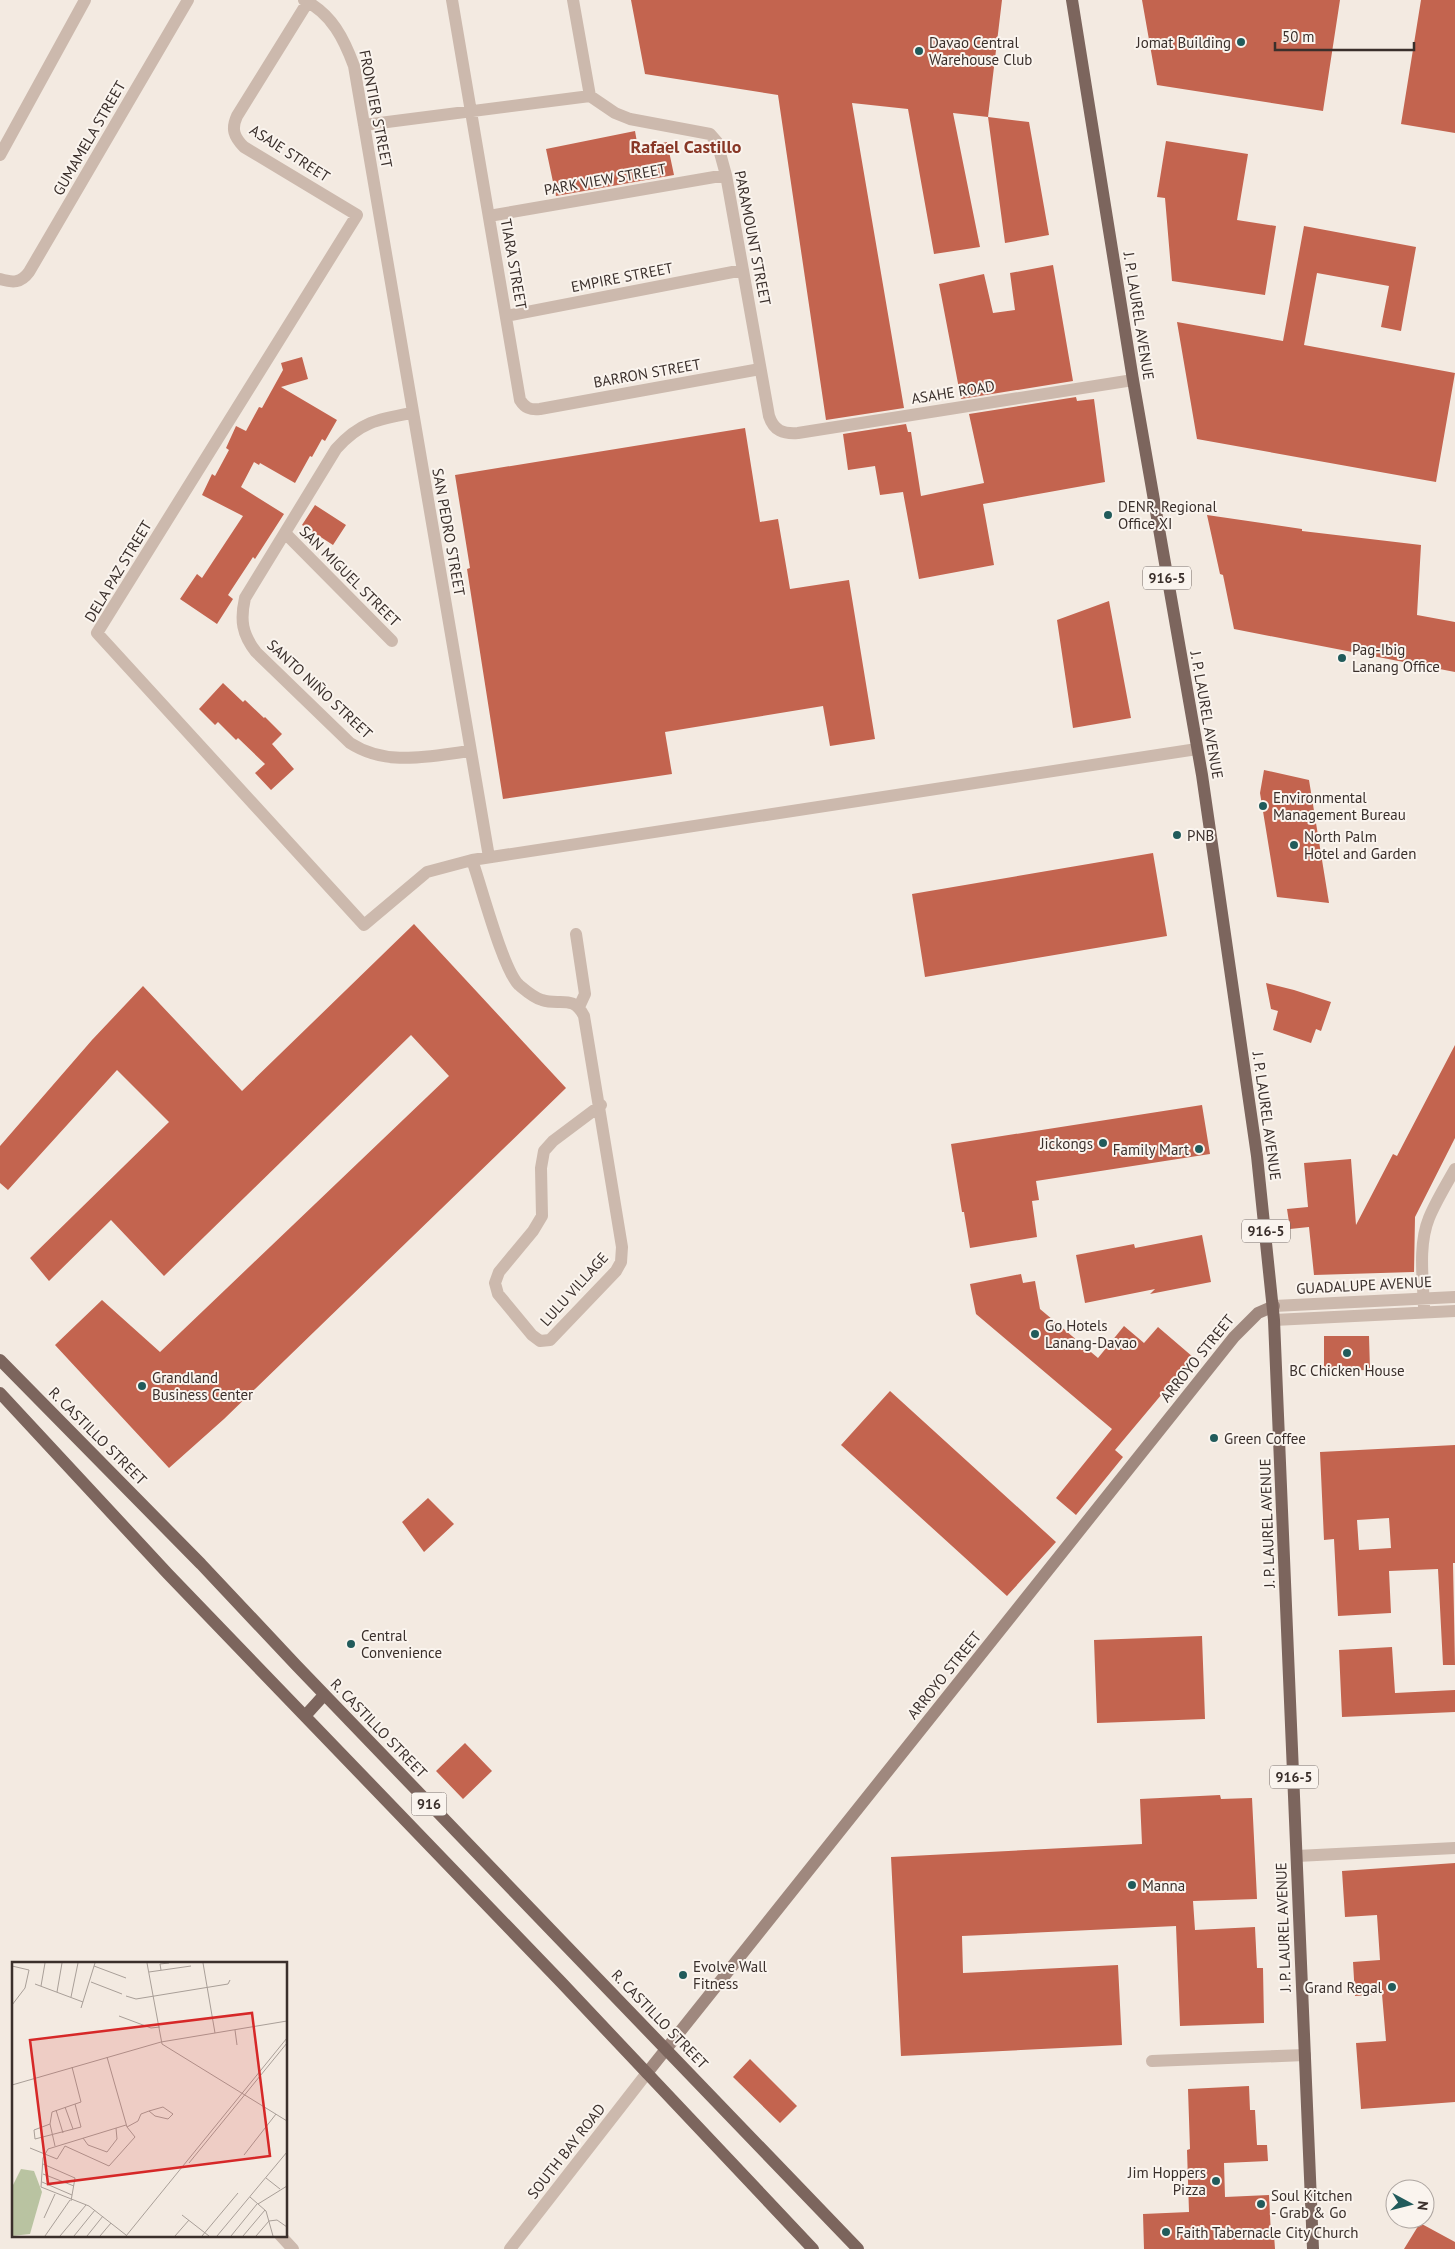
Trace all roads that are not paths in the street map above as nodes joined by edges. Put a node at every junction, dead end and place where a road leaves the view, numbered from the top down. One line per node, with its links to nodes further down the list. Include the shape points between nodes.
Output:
1 (85, 0): 10 (street)
2 (188, 0): 16 (street, GUMAMELA STREET, via 29,272 20,281)
3 (452, 0): 8 (street, TIARA STREET)
4 (573, 0): 7 (street)
5 (1072, 0): 19 (main road, J. P. LAUREL AVENUE / 916-5)
6 (307, 1): 9 (street, FRONTIER STREET, via 322,11 346,43 354,66); 13 (street, ASAJE STREET, via 237,116 234,133 244,147)
7 (590, 96): 8 (street); 11 (street, PARAMOUNT STREET, via 630,119 710,134 717,142)
8 (473, 111): 9 (street); 14 (street, TIARA STREET)
9 (364, 125): 12 (street, FRONTIER STREET)
10 (0, 155)
11 (726, 175): 14 (street, PARK VIEW STREET); 15 (street, PARAMOUNT STREET)
12 (379, 211): 13 (street); 21 (street, SAN PEDRO STREET)
13 (357, 215): 28 (street, DELA PAZ STREET, via 97,633 364,925 427,872)
14 (489, 216): 17 (street, TIARA STREET)
15 (743, 270): 17 (street, EMPIRE STREET); 18 (street, PARAMOUNT STREET)
16 (4, 280)
17 (506, 316): 20 (street, TIARA STREET, via 520,400 524,406)
18 (760, 369): 20 (street, BARRON STREET); 22 (street, PARAMOUNT STREET, via 773,426)
19 (1132, 380): 22 (street, ASAHE ROAD, via 798,433); 25 (main road, J. P. LAUREL AVENUE / 916-5)
20 (540, 409)
21 (412, 413): 23 (street, SANTO NIÑO STREET, via 366,424 350,434 336,449); 26 (street, SAN PEDRO STREET)
22 (780, 432)
23 (285, 533): 24 (street, SAN MIGUEL STREET); 26 (street, SANTO NIÑO STREET, via 245,598 242,629 256,652 350,743 365,752 383,757 409,758)
24 (392, 641)
25 (1197, 750): 27 (street); 35 (main road, J. P. LAUREL AVENUE / 916-5, via 1256,1156)
26 (470, 751): 27 (street, SAN PEDRO STREET)
27 (489, 857): 28 (street)
28 (472, 860): 30 (street, via 502,953 517,983 541,1000 569,1002)
29 (576, 934): 30 (street, via 585,994)
30 (580, 1007): 31 (street, LULU VILLAGE, via 588,1028)
31 (601, 1105): 31 (street, LULU VILLAGE, via 622,1247 621,1262 550,1340 540,1341 498,1294 495,1283 499,1272 542,1216 544,1151)
32 (1455, 1169): 34 (street, via 1429,1219 1423,1246)
33 (1455, 1297): 34 (street, GUADALUPE AVENUE)
34 (1424, 1298): 35 (street, GUADALUPE AVENUE); 37 (street)
35 (1274, 1306): 38 (main road, J. P. LAUREL AVENUE / 916-5); 39 (street, ARROYO STREET)
36 (1455, 1311): 37 (street, GUADALUPE AVENUE)
37 (1424, 1312): 38 (street, GUADALUPE AVENUE)
38 (1274, 1320): 39 (street, ARROYO STREET); 45 (main road, J. P. LAUREL AVENUE / 916-5)
39 (1248, 1321): 46 (street, ARROYO STREET)
40 (0, 1360): 42 (main road, R. CASTILLO STREET / 916, via 201,1564)
41 (0, 1394): 43 (main road, 916)
42 (324, 1695): 43 (main road); 46 (main road, R. CASTILLO STREET / 916)
43 (305, 1716): 49 (main road, 916)
44 (1455, 1848): 45 (street)
45 (1297, 1856): 47 (main road, J. P. LAUREL AVENUE / 916-5)
46 (666, 2050): 49 (street, ARROYO STREET); 54 (main road, R. CASTILLO STREET / 916)
47 (1305, 2055): 48 (street); 55 (main road, J. P. LAUREL AVENUE / 916-5)
48 (1152, 2060)
49 (647, 2074): 52 (street, SOUTH BAY ROAD); 53 (main road, 916)
50 (281, 2236): 51 (street)
51 (293, 2249)
52 (510, 2249)
53 (813, 2249)
54 (858, 2249)
55 (1313, 2249)

